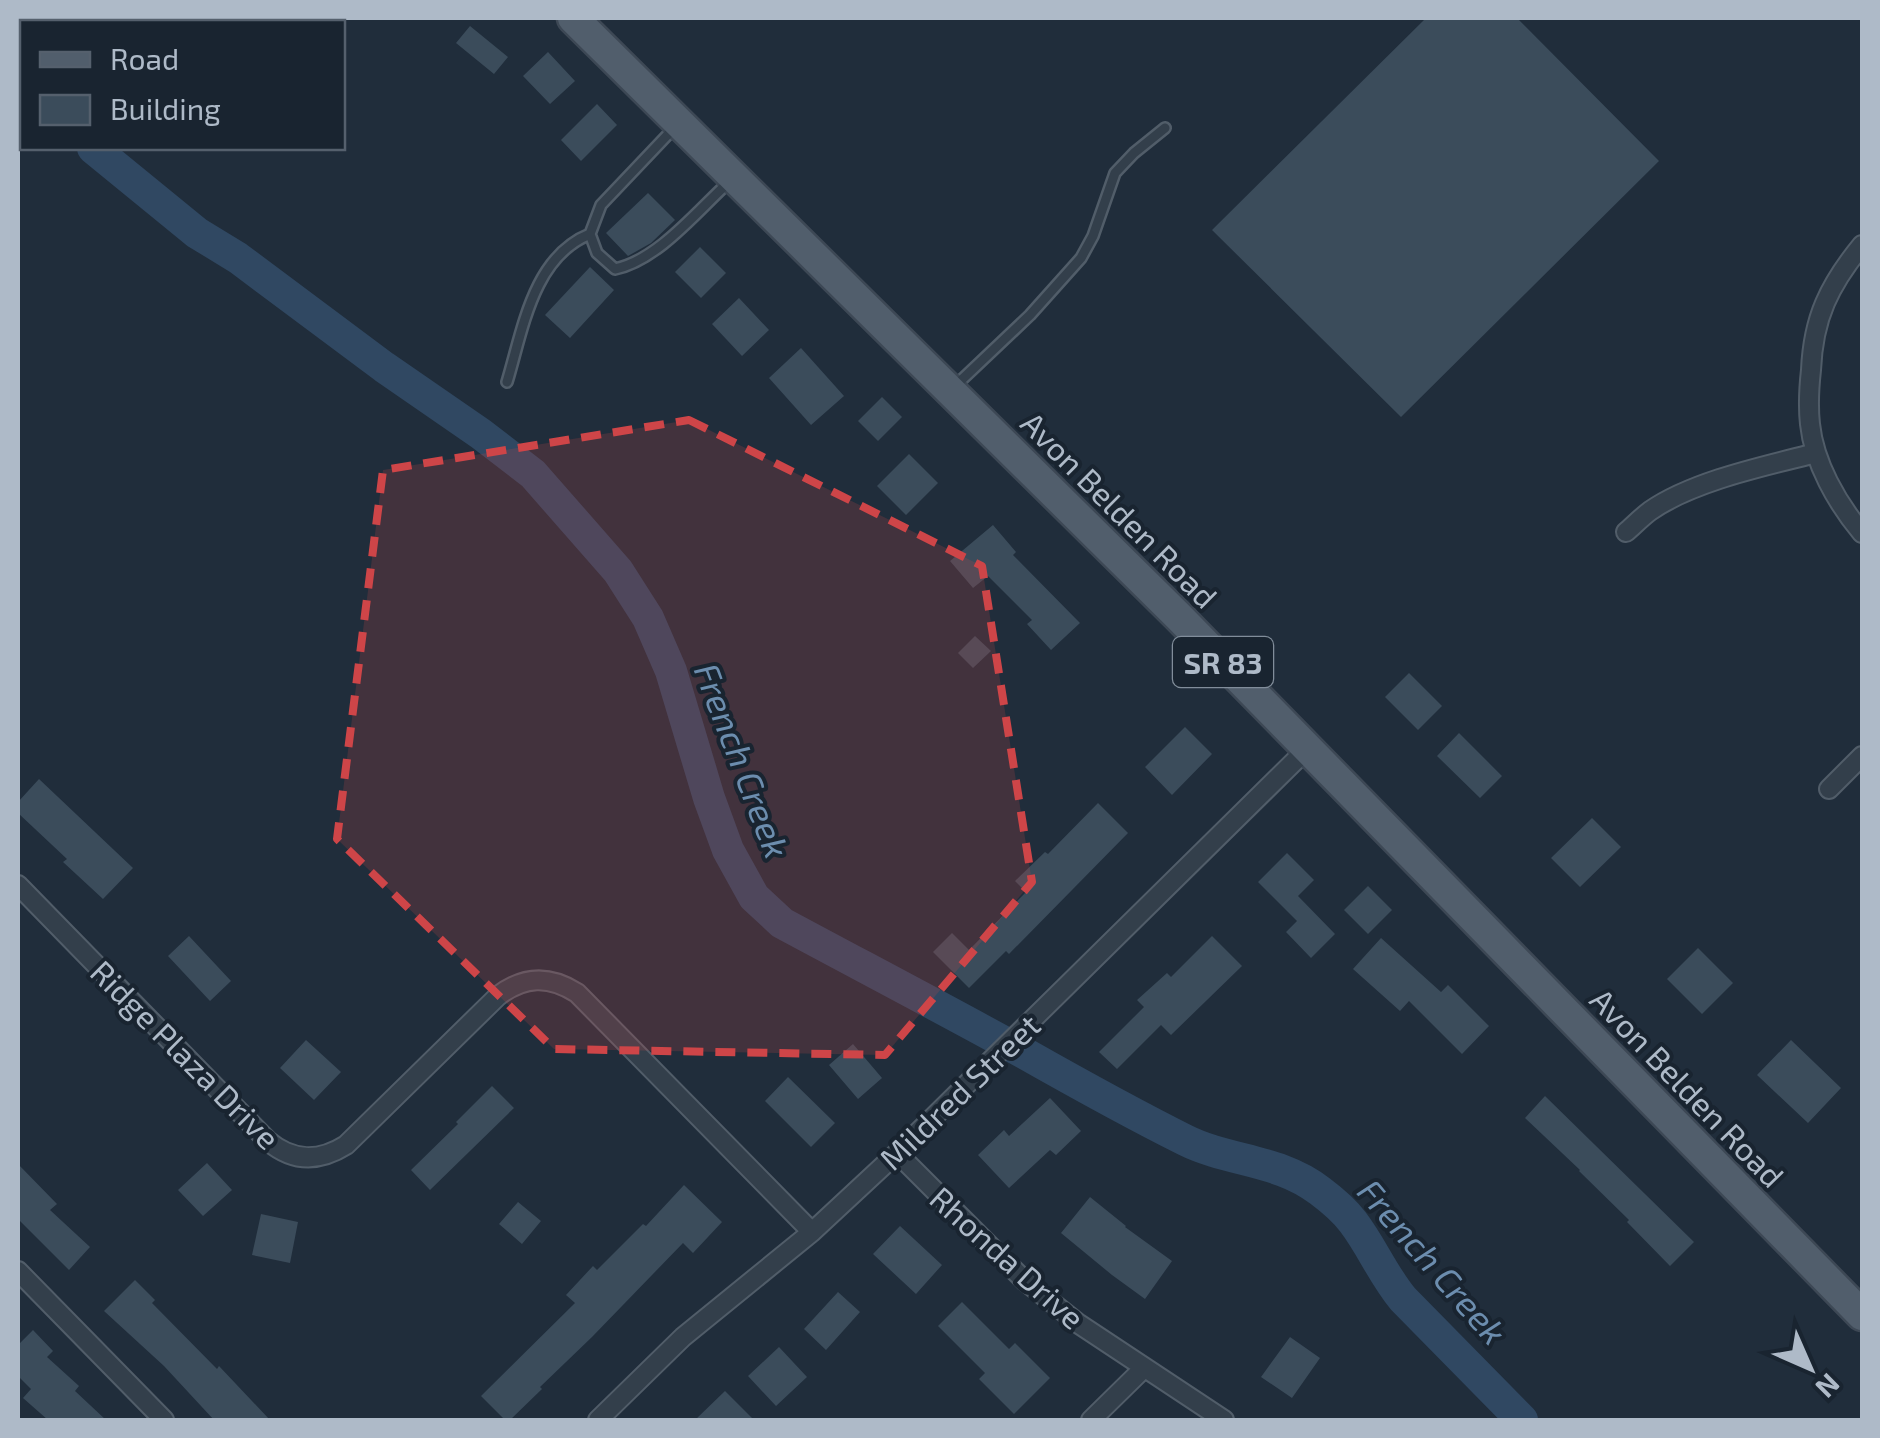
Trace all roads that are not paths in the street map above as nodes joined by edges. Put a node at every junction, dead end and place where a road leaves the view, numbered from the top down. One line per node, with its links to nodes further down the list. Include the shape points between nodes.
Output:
1 (573, 18): 2 (main road, Avon Belden Road / SR 83)
2 (680, 122): 4 (main road, Avon Belden Road / SR 83); 5 (lane, via 601,205)
3 (1164, 128): 8 (lane, via 1116,173 1081,258)
4 (734, 176): 5 (lane, via 650,256 630,266 616,268 597,253); 8 (main road, Avon Belden Road / SR 83)
5 (590, 234): 7 (lane, via 572,241 545,274)
6 (1862, 245): 9 (street, via 1825,302 1816,331 1808,398)
7 (507, 382)
8 (951, 390): 12 (main road, Avon Belden Road / SR 83)
9 (1816, 454): 10 (street, via 1684,494); 11 (street)
10 (1626, 532)
11 (1862, 533)
12 (1308, 748): 16 (street, Mildred Street); 19 (main road, Avon Belden Road / SR 83)
13 (1862, 756): 14 (street)
14 (1830, 789)
15 (18, 885): 17 (street, Ridge Plaza Drive, via 289,1155 319,1158 346,1146 498,996 524,981 550,980 576,993)
16 (897, 1152): 17 (street, Mildred Street); 20 (street, Rhonda Drive, via 1026,1281)
17 (812, 1232): 22 (street, Mildred Street, via 683,1338)
18 (18, 1271): 21 (street)
19 (1862, 1315)
20 (1144, 1368): 23 (street); 24 (street, Rhonda Drive)
21 (164, 1420)
22 (598, 1420)
23 (1091, 1420)
24 (1224, 1420)

